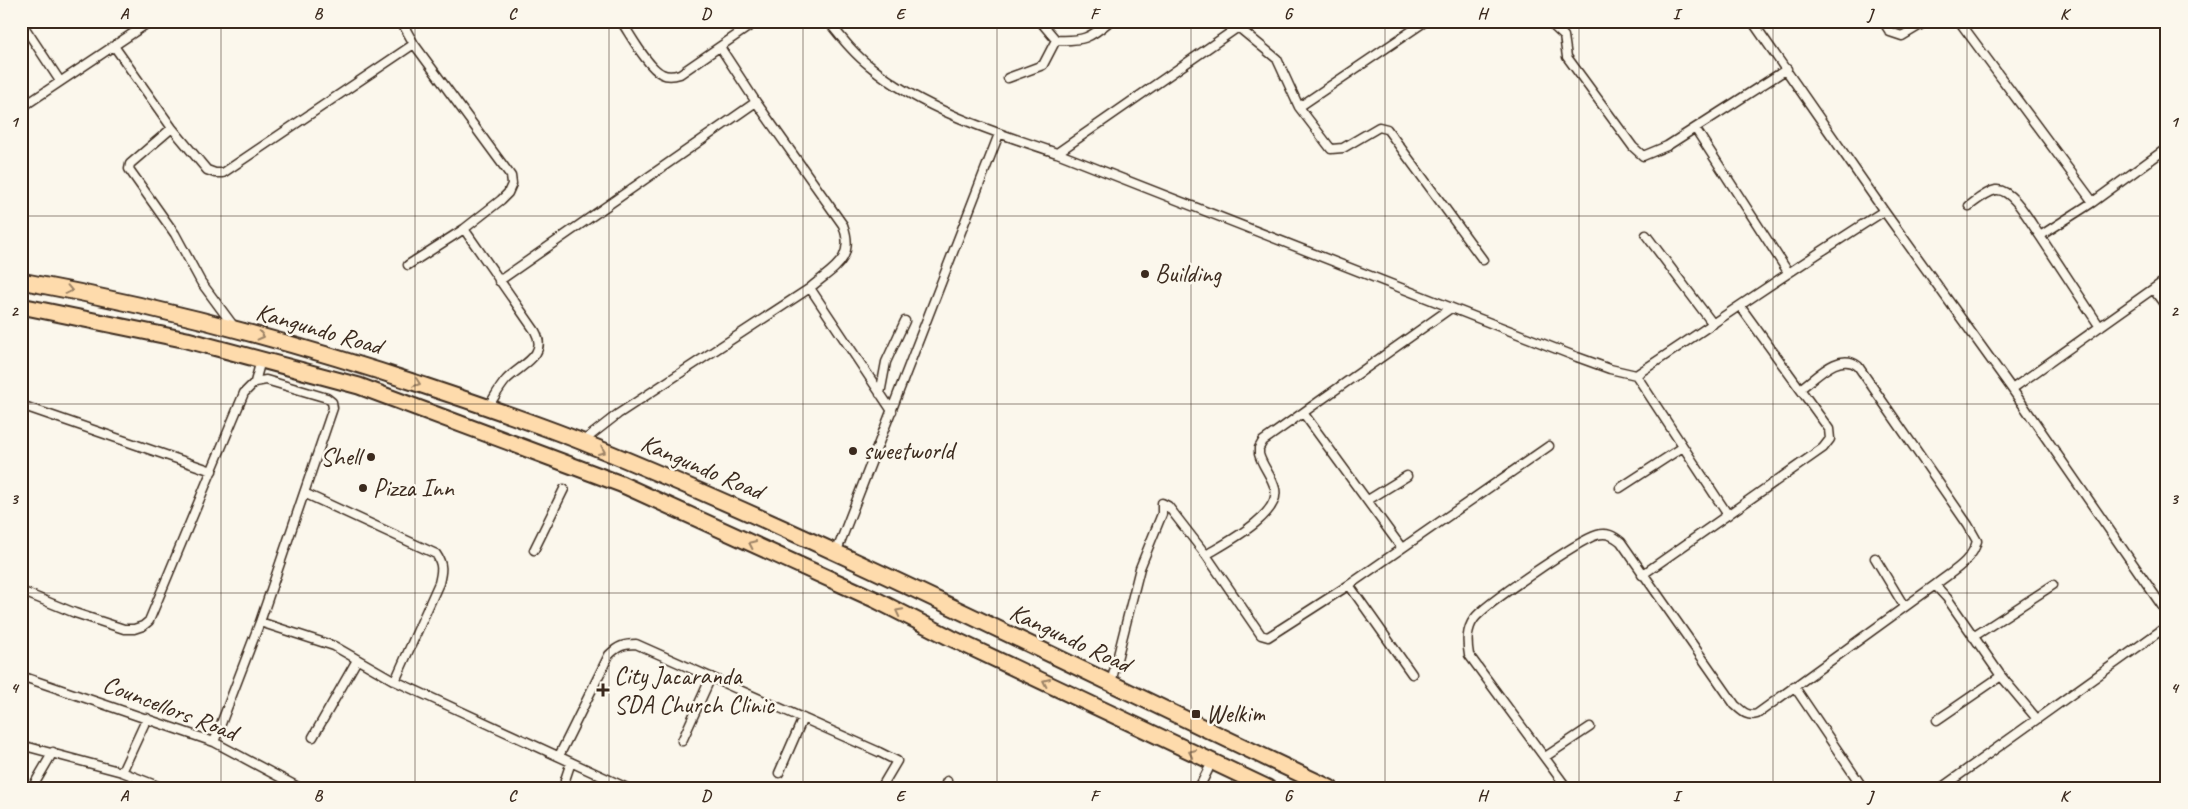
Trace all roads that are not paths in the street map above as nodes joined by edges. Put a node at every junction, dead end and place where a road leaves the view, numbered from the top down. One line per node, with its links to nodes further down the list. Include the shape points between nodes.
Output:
1 (151, 21): 19 (street)
2 (401, 21): 18 (street)
3 (621, 21): 20 (street, via 652,66 668,76 680,74)
4 (757, 21): 20 (street)
5 (828, 21): 29 (street, via 869,66 893,84)
6 (1040, 21): 17 (street)
7 (1110, 21): 17 (street, via 1093,35 1075,40)
8 (1247, 21): 16 (street)
9 (1426, 21): 25 (street)
10 (1548, 21): 28 (street, via 1564,36 1567,57 1643,156 1667,146)
11 (1752, 21): 21 (street)
12 (1883, 21): 13 (street, via 1890,32 1902,36)
13 (1927, 21)
14 (1959, 21): 32 (street)
15 (21, 22): 23 (street)
16 (1238, 27): 25 (street, via 1276,59); 31 (street)
17 (1056, 40): 22 (street, via 1042,66)
18 (414, 44): 27 (street, via 223,173 208,170); 35 (street, via 511,176 508,193)
19 (114, 46): 23 (street); 27 (street)
20 (720, 47): 24 (street)
21 (1787, 69): 28 (street); 34 (street)
22 (1008, 78)
23 (60, 81): 26 (street)
24 (756, 102): 43 (street); 44 (street, via 843,225 846,234 846,254)
25 (1299, 107): 38 (street, via 1331,150 1344,148 1379,126 1387,129)
26 (21, 108)
27 (172, 128): 54 (street, via 130,164 129,169 175,234 201,282)
28 (1695, 128): 40 (street)
29 (1000, 134): 31 (street); 68 (street)
30 (2167, 148): 32 (street)
31 (1057, 153): 48 (street)
32 (2093, 202): 37 (street)
33 (1969, 206): 37 (street, via 1986,194 2002,191 2011,195)
34 (1884, 211): 40 (street); 63 (street)
35 (464, 229): 39 (street); 43 (street)
36 (1646, 235): 52 (street)
37 (2040, 236): 53 (street)
38 (1483, 260)
39 (408, 265)
40 (1788, 272): 47 (street)
41 (2167, 279): 45 (street)
42 (21, 281): 50 (highway, Kangundo Road, one-way to 50)
43 (499, 281): 67 (street, via 535,331 539,346 531,360 507,379)
44 (810, 288): 65 (street); 70 (street, via 618,414)
45 (2153, 289): 49 (street); 53 (street)
46 (21, 306): 55 (highway, Kangundo Road)
47 (1740, 306): 52 (street); 64 (street)
48 (1450, 308): 60 (street, via 1610,370); 69 (street)
49 (2167, 308)
50 (188, 318): 54 (highway, Kangundo Road); 55 (highway)
51 (905, 321): 65 (street, via 886,362)
52 (1713, 324): 60 (street)
53 (2100, 327): 63 (street)
54 (236, 330): 56 (highway, Kangundo Road, one-way to 56)
55 (187, 340): 57 (highway, Kangundo Road)
56 (310, 349): 58 (highway, Kangundo Road); 59 (highway)
57 (261, 360): 59 (highway, Kangundo Road); 61 (street)
58 (365, 366): 62 (highway); 67 (highway, Kangundo Road, one-way to 67)
59 (302, 371): 62 (highway, Kangundo Road)
60 (1636, 375): 72 (street)
61 (255, 382): 73 (street, via 244,393); 77 (street, via 266,380 286,385 332,402 332,413)
62 (359, 386): 126 (highway, Kangundo Road, one-way to 62, via 876,600 621,484)
63 (2012, 389): 91 (street)
64 (1800, 390): 79 (street, via 1829,429 1828,444); 86 (street, via 1842,360 1852,361 1858,366 1977,541 1967,560)
65 (880, 394): 68 (street)
66 (21, 404): 73 (street)
67 (488, 407): 70 (highway, Kangundo Road)
68 (892, 411): 82 (street)
69 (1304, 414): 78 (street); 83 (street, via 1263,441 1259,448 1260,460 1275,489 1272,506)
70 (582, 442): 82 (highway, Kangundo Road, one-way to 82, via 738,507)
71 (1549, 446): 80 (street)
72 (1684, 447): 75 (street); 79 (street)
73 (212, 471): 89 (street, via 154,612 143,626 124,629)
74 (1407, 476): 78 (street)
75 (1620, 488)
76 (564, 489): 81 (street)
77 (304, 493): 92 (street); 100 (street, via 436,554 440,560 439,582)
78 (1368, 500): 80 (street)
79 (1728, 515): 85 (street)
80 (1401, 547): 87 (street)
81 (534, 550)
82 (836, 553): 101 (highway, Kangundo Road)
83 (1206, 556): 87 (street, via 1266,638); 101 (street, via 1162,502 1162,514 1140,568)
84 (1875, 558): 90 (street)
85 (1642, 575): 102 (street, via 1735,705 1745,714 1757,714); 114 (street, via 1621,542 1607,534 1597,535 1511,590 1480,613 1470,626 1466,641 1470,655)
86 (1935, 584): 90 (street); 94 (street)
87 (1349, 585): 96 (street)
88 (2053, 585): 94 (street)
89 (21, 591)
90 (1904, 606): 102 (street)
91 (2167, 613)
92 (260, 622): 95 (street, via 334,646); 110 (street)
93 (2167, 626): 105 (street)
94 (1973, 637): 98 (street)
95 (357, 660): 100 (street); 108 (street)
96 (1412, 674)
97 (21, 676): 103 (street, Councellors Road)
98 (2001, 676): 105 (street); 106 (street)
99 (711, 678): 104 (street); 109 (street); 113 (street, via 636,644 616,648 609,655)
100 (395, 681): 113 (street)
101 (1111, 683): 127 (highway, Kangundo Road)
102 (1794, 686): 129 (street)
103 (146, 718): 110 (street, Councellors Road); 117 (street)
104 (803, 718): 118 (street); 124 (street, via 896,761)
105 (2037, 719): 130 (street)
106 (1937, 720)
107 (1590, 727): 114 (street)
108 (313, 737)
109 (682, 741)
110 (214, 742): 121 (street, Councellors Road)
111 (21, 745): 112 (street)
112 (53, 752): 117 (street); 119 (street)
113 (559, 756): 115 (street)
114 (1545, 757): 128 (street)
115 (571, 762): 122 (street); 123 (street)
116 (1208, 770): 125 (street)
117 (122, 772): 120 (street)
118 (779, 773)
119 (32, 788)
120 (163, 788)
121 (300, 788)
122 (566, 788)
123 (627, 788)
124 (881, 788)
125 (1200, 788)
126 (1268, 788)
127 (1330, 788)
128 (1567, 788)
129 (1863, 788)
130 (1941, 788)

